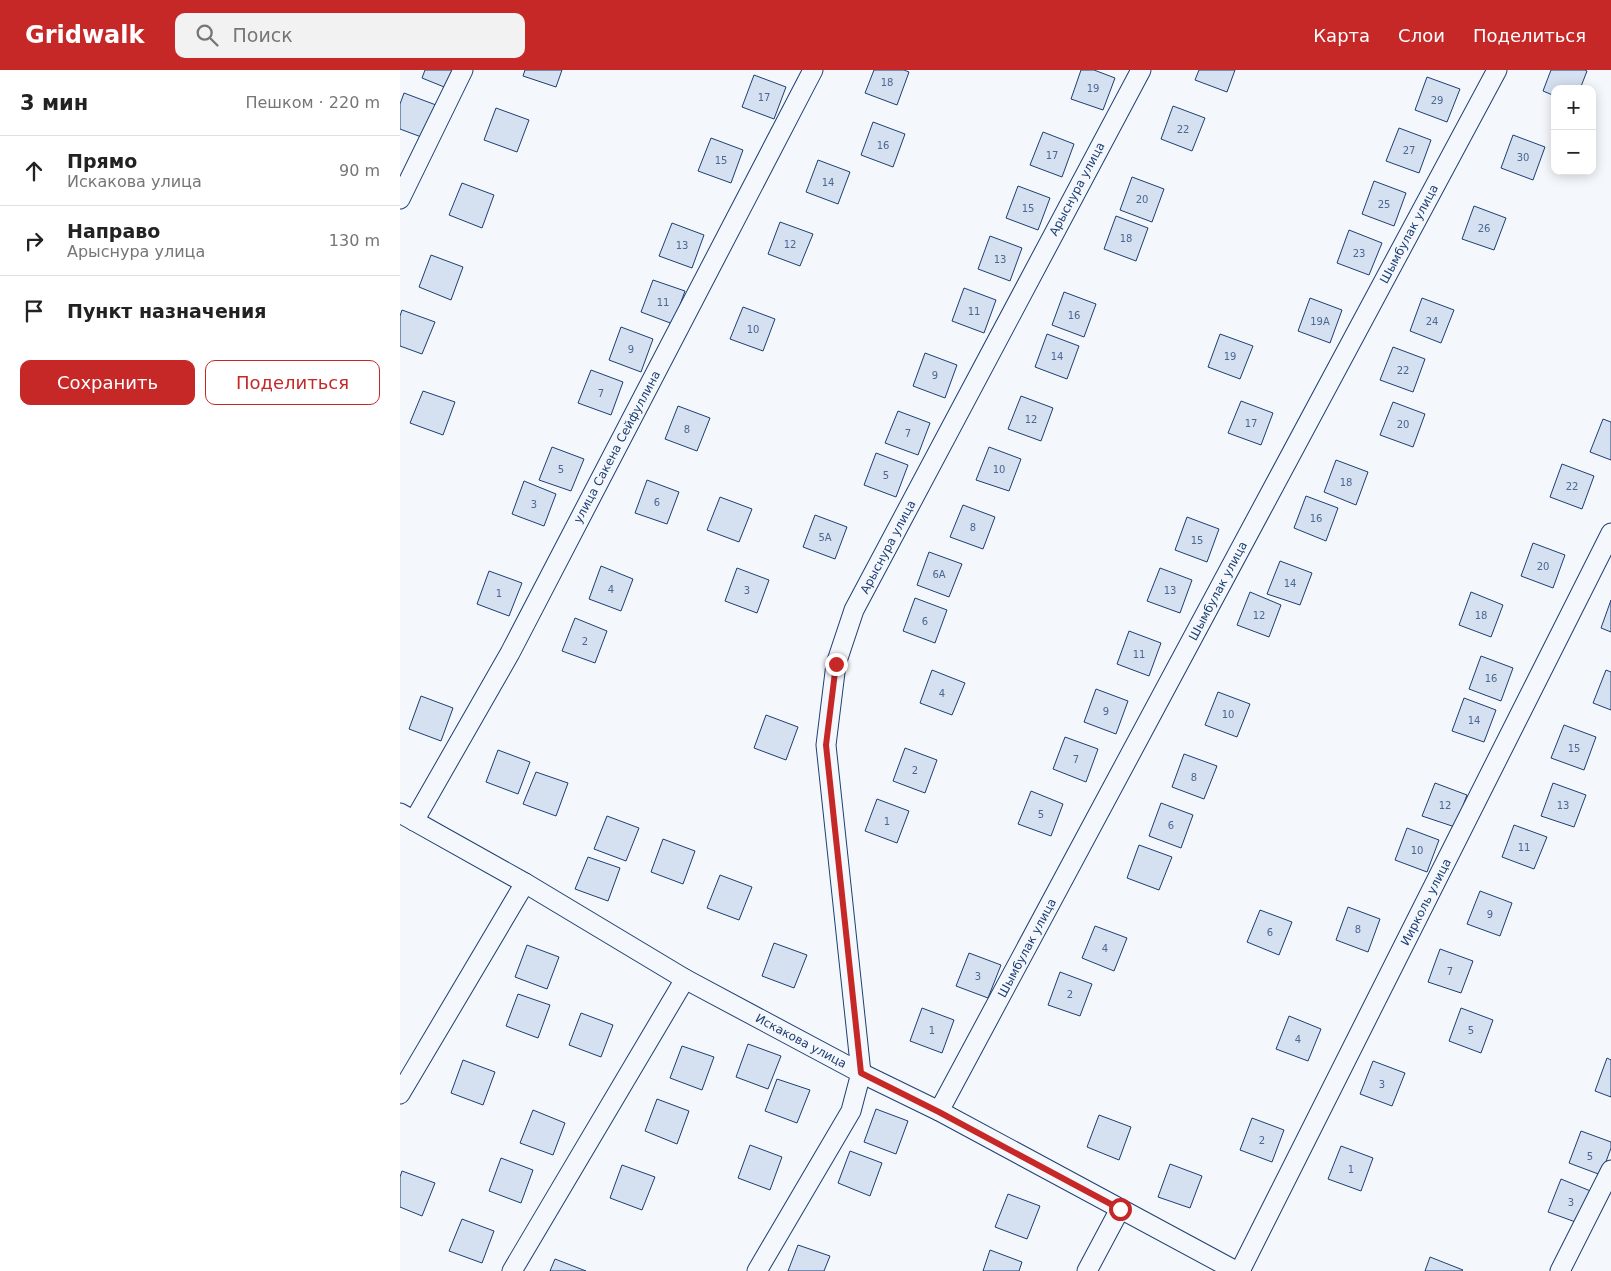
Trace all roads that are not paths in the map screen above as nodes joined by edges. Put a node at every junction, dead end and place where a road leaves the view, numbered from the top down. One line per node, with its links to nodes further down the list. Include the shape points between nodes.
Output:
1 (463, 70): 5 (street)
2 (813, 70): 7 (street, улица Сакена Сейфуллина, via 510,653)
3 (1141, 70): 10 (street, Арыснура улица, via 854,610 836,664 826,745)
4 (1497, 70): 12 (street, Шымбулак улица)
5 (400, 199)
6 (1611, 533): 19 (street, Иирколь улица)
7 (407, 817): 8 (street, Искакова улица)
8 (525, 883): 9 (street, Искакова улица); 11 (street)
9 (685, 979): 10 (street, Искакова улица); 15 (street)
10 (861, 1073): 12 (street, Искакова улица); 16 (street, via 850,1111)
11 (400, 1094)
12 (939, 1112): 14 (street, Искакова улица)
13 (1611, 1170): 20 (street)
14 (1120, 1209): 17 (street); 18 (street, Искакова улица)
15 (512, 1271)
16 (757, 1271)
17 (1087, 1271)
18 (1236, 1271)
19 (1240, 1271)
20 (1560, 1271)

